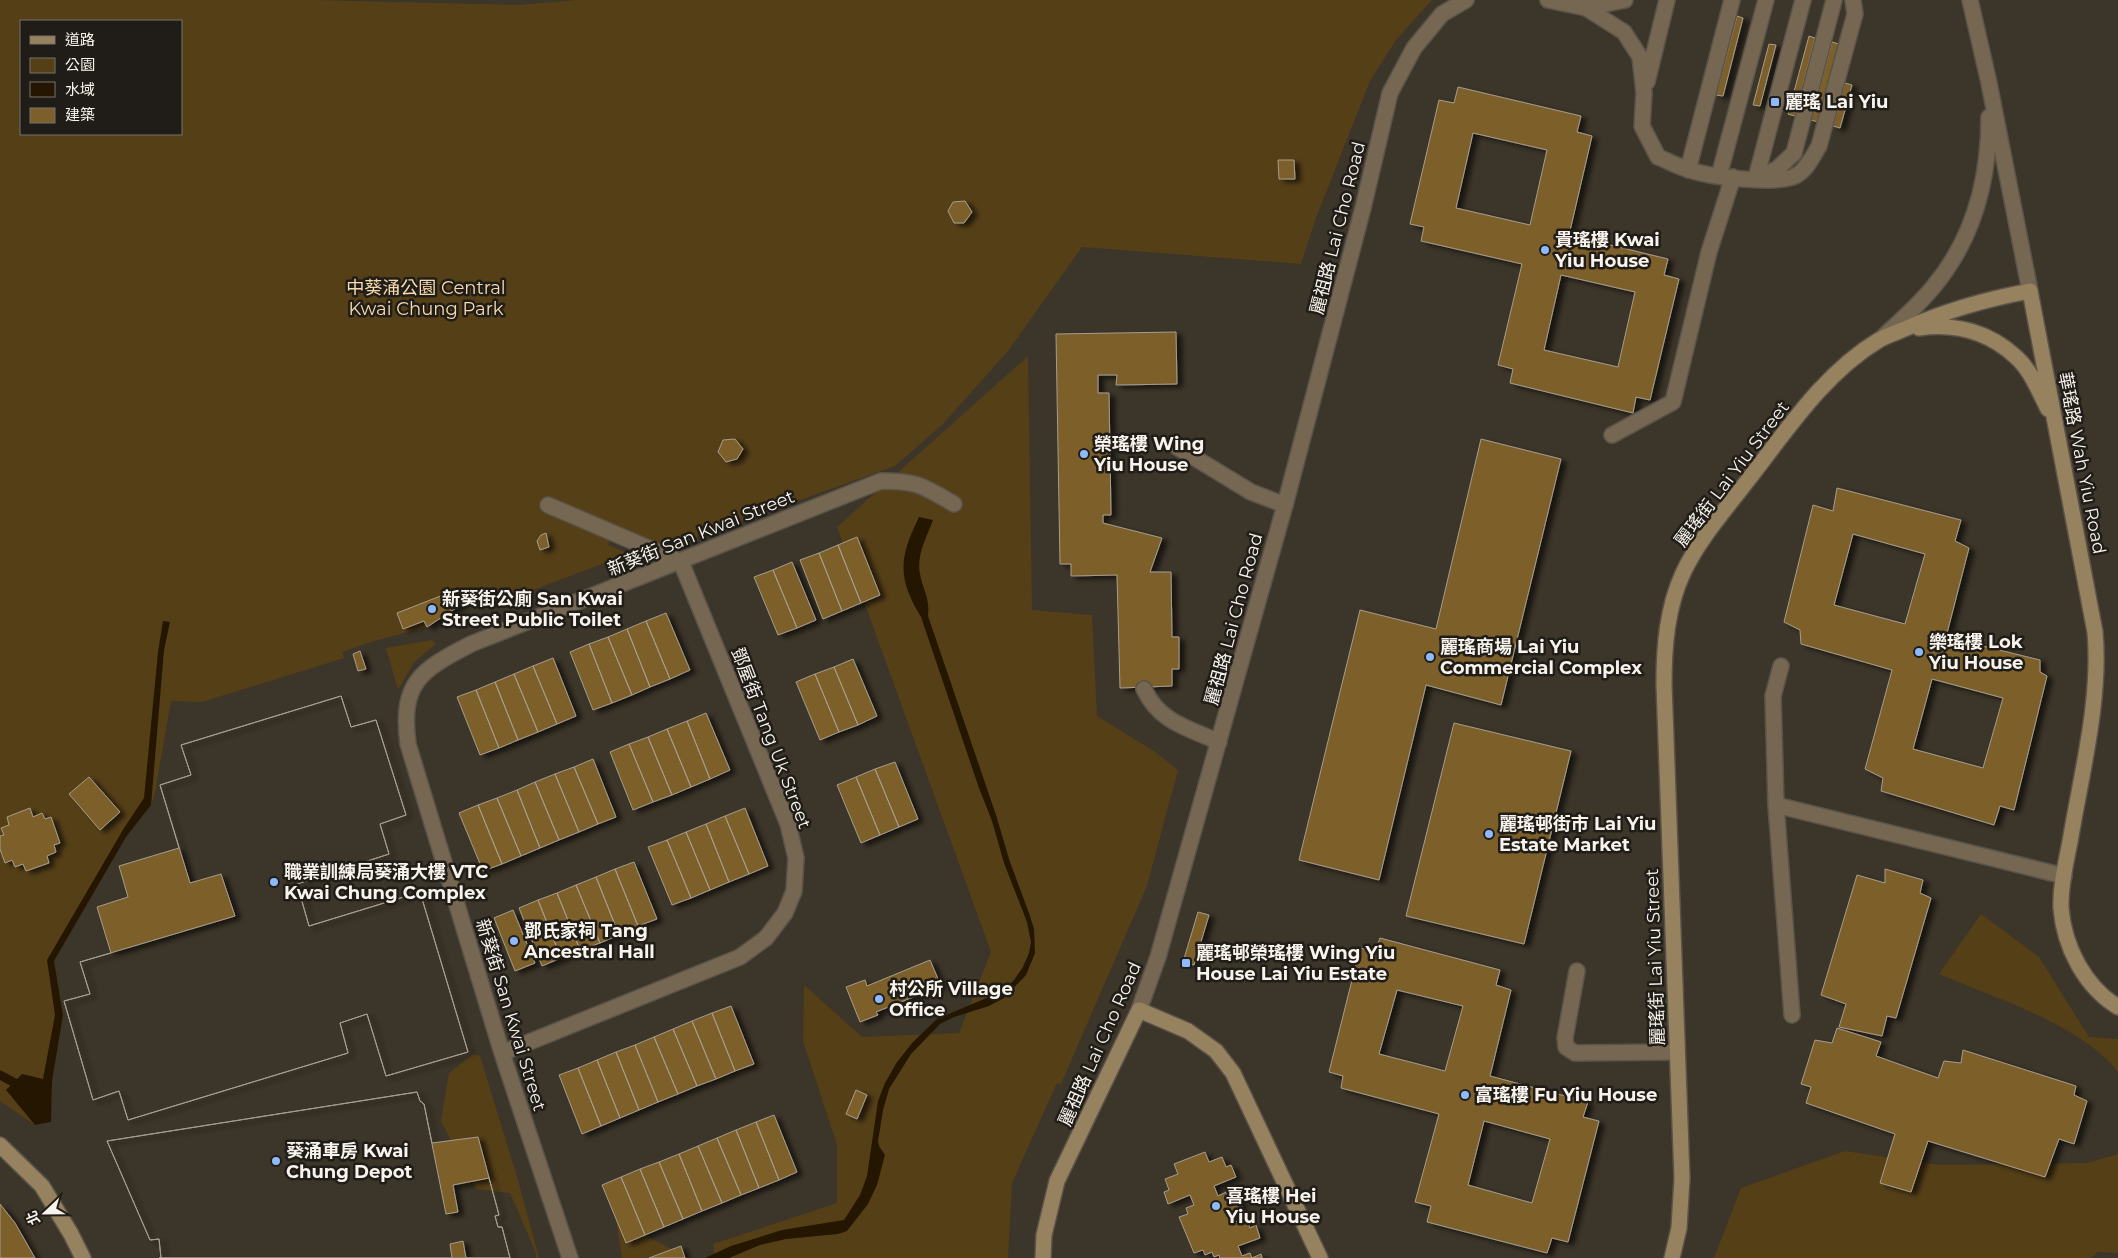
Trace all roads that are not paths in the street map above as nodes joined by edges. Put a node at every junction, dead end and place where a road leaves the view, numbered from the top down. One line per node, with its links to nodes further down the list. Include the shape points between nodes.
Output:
1 (1466, 0): 24 (street, 麗祖路 Lai Cho Road, via 1442,14 1414,48 1390,94)
2 (1548, 0): 11 (street)
3 (1625, 0): 11 (street)
4 (1667, 0): 13 (street)
5 (1732, 0): 14 (street)
6 (1766, 0): 15 (street)
7 (1803, 0): 16 (street)
8 (1834, 0): 16 (street, via 1794,153 1777,169)
9 (1854, 0): 16 (street, via 1855,14 1819,146 1811,161 1796,176 1776,180)
10 (1970, 0): 12 (street, 華瑤路 Wah Yiu Road)
11 (1586, 8): 13 (street, via 1624,32 1640,57)
12 (1989, 83): 17 (street, 華瑤路 Wah Yiu Road); 18 (street, 麗瑤街 Lai Yiu Street, via 1989,148 1979,201 1969,227 1935,285)
13 (1644, 93): 14 (street, via 1642,126 1658,158)
14 (1688, 170): 15 (street)
15 (1726, 177): 16 (street); 20 (street, via 1673,402)
16 (1756, 178)
17 (2030, 291): 18 (street, 麗瑤街 Lai Yiu Street, via 1966,305); 19 (street, 華瑤路 Wah Yiu Road)
18 (1880, 340): 19 (street, via 1935,325 1954,326 1989,338 2022,364); 35 (street, 麗瑤街 Lai Yiu Street, via 1840,371 1804,408 1707,533 1683,574 1675,595 1666,635 1664,684)
19 (2056, 424): 30 (street, 華瑤路 Wah Yiu Road, via 2097,653 2094,698)
20 (1612, 435)
21 (1177, 447): 24 (street, via 1251,492)
22 (954, 504): 25 (street, 新葵街 San Kwai Street, via 919,484 881,481)
23 (548, 505): 25 (street)
24 (1285, 505): 28 (street, 麗祖路 Lai Cho Road)
25 (681, 562): 36 (street, 新葵街 San Kwai Street, via 472,644 435,663 418,679 409,698 405,722 408,744); 36 (street, 鄧屋街 Tang Uk Street, via 788,824 796,858 794,891 785,913 766,938 740,957)
26 (1781, 666): 29 (street, via 1773,696)
27 (1144, 688): 28 (street, via 1150,702 1168,719)
28 (1219, 742): 33 (street, 麗祖路 Lai Cho Road, via 1154,972)
29 (1776, 805): 30 (street); 34 (street)
30 (2064, 876): 32 (street, 華瑤路 Wah Yiu Road, via 2061,908 2070,946 2087,979)
31 (1577, 971): 35 (street, via 1566,1047 1575,1053)
32 (2118, 1007)
33 (1140, 1010): 40 (street, 麗祖路 Lai Cho Road, via 1058,1181 1044,1236); 41 (street, via 1188,1031 1216,1051 1233,1072)
34 (1792, 1015)
35 (1677, 1052): 42 (street, 麗瑤街 Lai Yiu Street, via 1681,1205)
36 (502, 1053): 39 (street, 新葵街 San Kwai Street)
37 (0, 1145): 38 (street, via 42,1186)
38 (83, 1258)
39 (570, 1258)
40 (1043, 1258)
41 (1320, 1258)
42 (1672, 1258)

